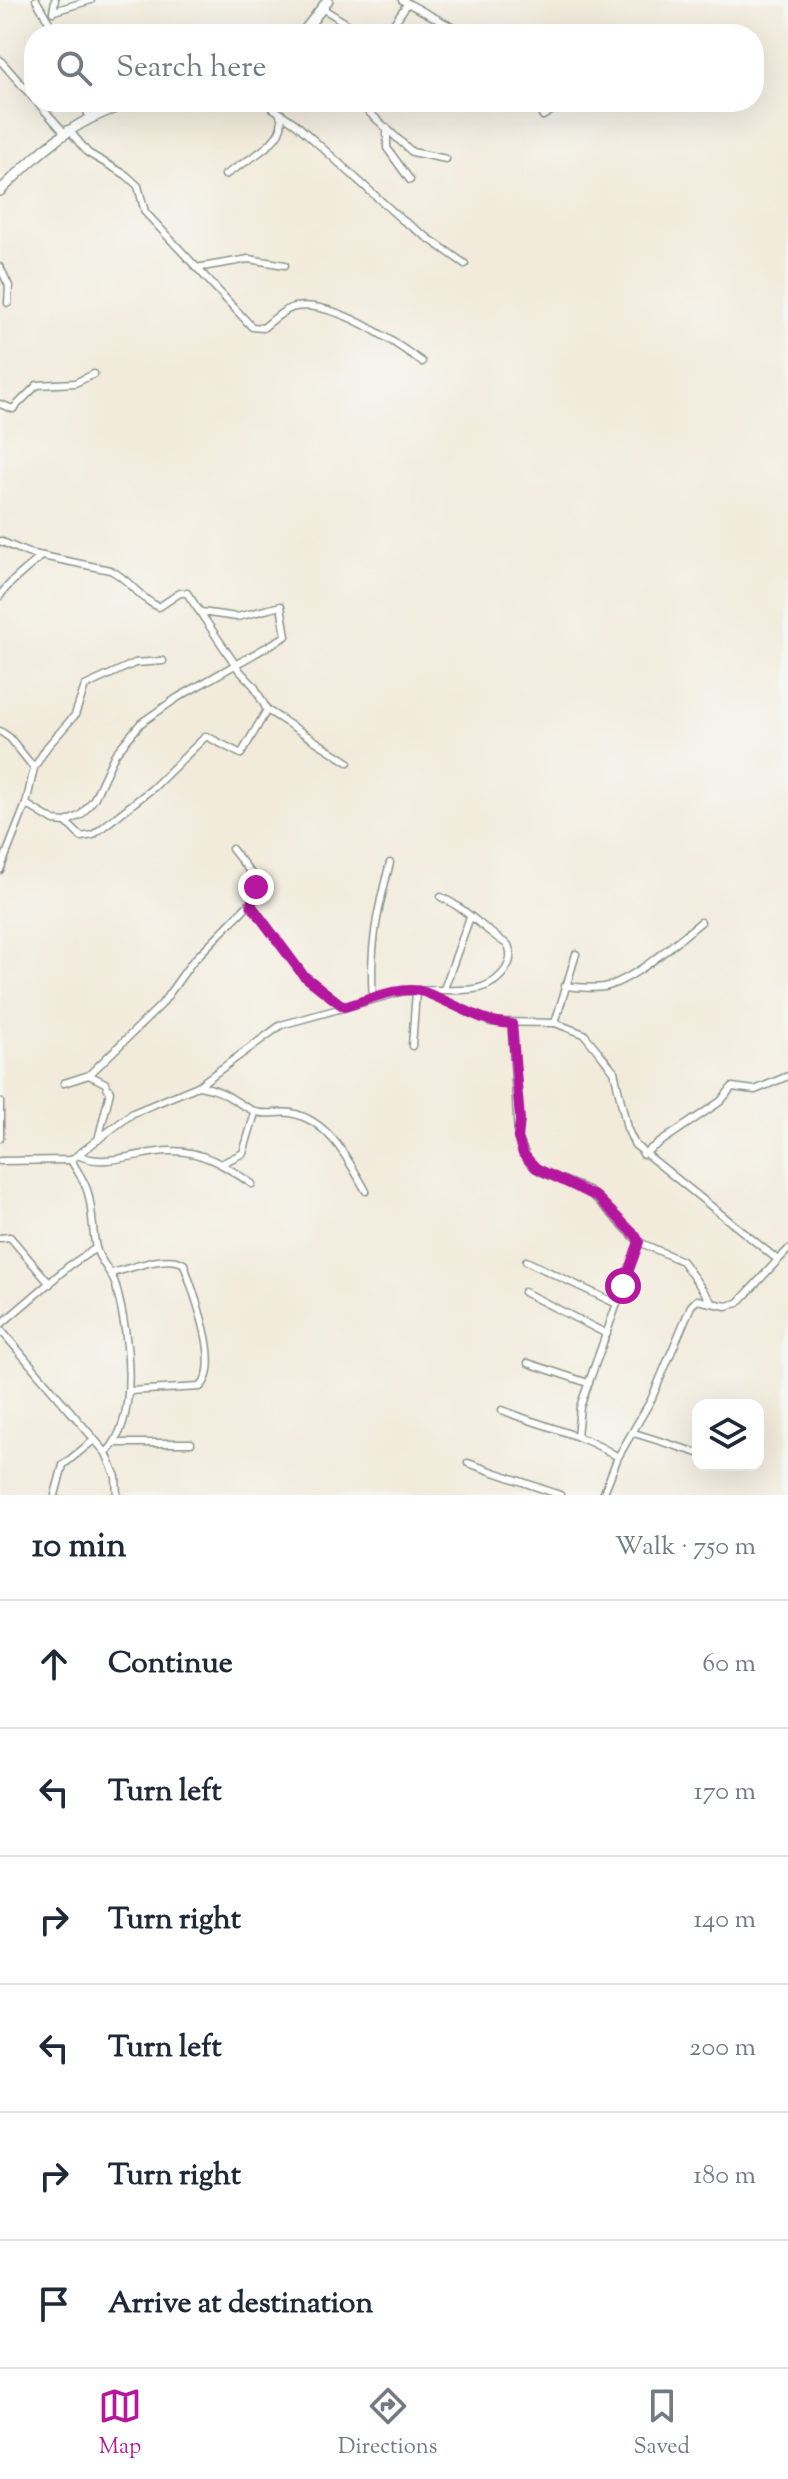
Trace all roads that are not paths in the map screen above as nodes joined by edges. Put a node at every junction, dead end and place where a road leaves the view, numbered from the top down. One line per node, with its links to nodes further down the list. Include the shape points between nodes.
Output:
1 (36, 0): 7 (street)
2 (55, 0): 6 (street)
3 (91, 0): 6 (street)
4 (404, 2): 11 (street); 12 (street)
5 (325, 4): 9 (main road); 10 (street)
6 (54, 11): 7 (street)
7 (50, 19): 8 (street)
8 (52, 24)
9 (310, 24)
10 (350, 24)
11 (392, 24)
12 (446, 24)
13 (0, 60): 14 (street)
14 (24, 87)
15 (48, 112): 22 (street)
16 (87, 112): 20 (street)
17 (103, 112): 20 (main road)
18 (369, 112): 21 (street)
19 (279, 113): 24 (street, via 283,119 278,136); 27 (street, via 366,183 401,219)
20 (89, 116): 22 (main road)
21 (387, 128): 23 (street, via 412,152); 25 (street, via 387,148)
22 (66, 130): 26 (main road); 30 (street, via 88,153 138,186 145,212)
23 (446, 159)
24 (225, 175)
25 (410, 180)
26 (0, 191)
27 (465, 264)
28 (285, 265): 30 (street, via 249,259)
29 (0, 267): 31 (street, via 9,286)
30 (196, 268): 32 (street, via 257,329 291,308 313,308 362,323)
31 (8, 303)
32 (422, 362)
33 (94, 374): 34 (street, via 75,383 37,385 13,409)
34 (0, 404)
35 (0, 541): 36 (street)
36 (41, 556): 37 (street); 38 (street, via 120,574 159,607 187,593)
37 (0, 596)
38 (201, 612): 40 (street); 40 (street, via 237,617 283,608 285,640)
39 (163, 661): 44 (street, via 135,663 89,682 75,715)
40 (236, 665): 41 (street); 46 (street, via 141,723 115,754 86,810)
41 (267, 710): 43 (street); 46 (street, via 241,754 206,736 153,788 93,835 81,837)
42 (0, 731): 44 (street)
43 (348, 762)
44 (34, 768): 45 (street)
45 (26, 804): 46 (street, via 54,821); 49 (street)
46 (66, 822)
47 (232, 849): 51 (street, via 255,878)
48 (390, 863): 58 (street, via 374,921)
49 (0, 870)
50 (441, 897): 52 (street)
51 (251, 905): 59 (street, via 303,975); 63 (street)
52 (470, 917): 56 (street); 56 (street, via 508,945 510,962 486,986)
53 (701, 922): 55 (street, via 614,984)
54 (576, 954): 55 (street)
55 (565, 986): 60 (street)
56 (444, 989): 57 (street)
57 (420, 991): 58 (street); 61 (street, via 477,1017); 62 (street)
58 (373, 999): 59 (street)
59 (344, 1007): 66 (street, via 274,1029)
60 (555, 1023): 61 (street); 71 (street, via 584,1034 610,1064 630,1138)
61 (512, 1024): 79 (street, via 523,1154 536,1168 597,1197)
62 (412, 1046)
63 (89, 1075): 65 (street); 70 (street, via 110,1092)
64 (788, 1076): 71 (street, via 755,1090 732,1087 721,1101)
65 (64, 1083)
66 (198, 1086): 68 (street, via 240,1100); 70 (street, via 133,1113)
67 (0, 1102): 69 (street)
68 (255, 1113): 75 (street, via 243,1153); 77 (street, via 291,1113 322,1127)
69 (0, 1138)
70 (98, 1140): 72 (street)
71 (643, 1154): 82 (street)
72 (78, 1155): 73 (street); 75 (street, via 113,1158 174,1150)
73 (71, 1160): 74 (street); 80 (street, via 87,1189)
74 (0, 1161)
75 (223, 1163): 76 (street)
76 (252, 1184)
77 (366, 1191)
78 (0, 1238): 85 (street, via 10,1237)
79 (639, 1242): 87 (street, via 682,1261); 88 (street)
80 (96, 1248): 84 (street); 85 (street)
81 (788, 1250): 82 (street)
82 (778, 1260): 87 (street, via 738,1303)
83 (526, 1261): 88 (street)
84 (111, 1273): 95 (street); 95 (street, via 177,1260 184,1264 208,1349 200,1387)
85 (50, 1284): 89 (street)
86 (524, 1292): 90 (street)
87 (712, 1303): 97 (street, via 697,1300 691,1306)
88 (617, 1304): 90 (street)
89 (0, 1327): 91 (street)
90 (607, 1334): 94 (street)
91 (8, 1339): 92 (street); 99 (street)
92 (0, 1344)
93 (528, 1363): 94 (street)
94 (588, 1383): 98 (street)
95 (129, 1391): 100 (street)
96 (502, 1410): 98 (street)
97 (634, 1433): 102 (street); 104 (street)
98 (577, 1436): 104 (street)
99 (94, 1440): 103 (street); 106 (street, via 63,1465)
100 (116, 1443): 101 (street); 103 (street)
101 (191, 1443)
102 (692, 1451)
103 (106, 1453): 107 (street)
104 (618, 1457): 109 (street)
105 (468, 1463): 108 (street)
106 (55, 1495)
107 (117, 1495)
108 (560, 1495)
109 (603, 1495)

